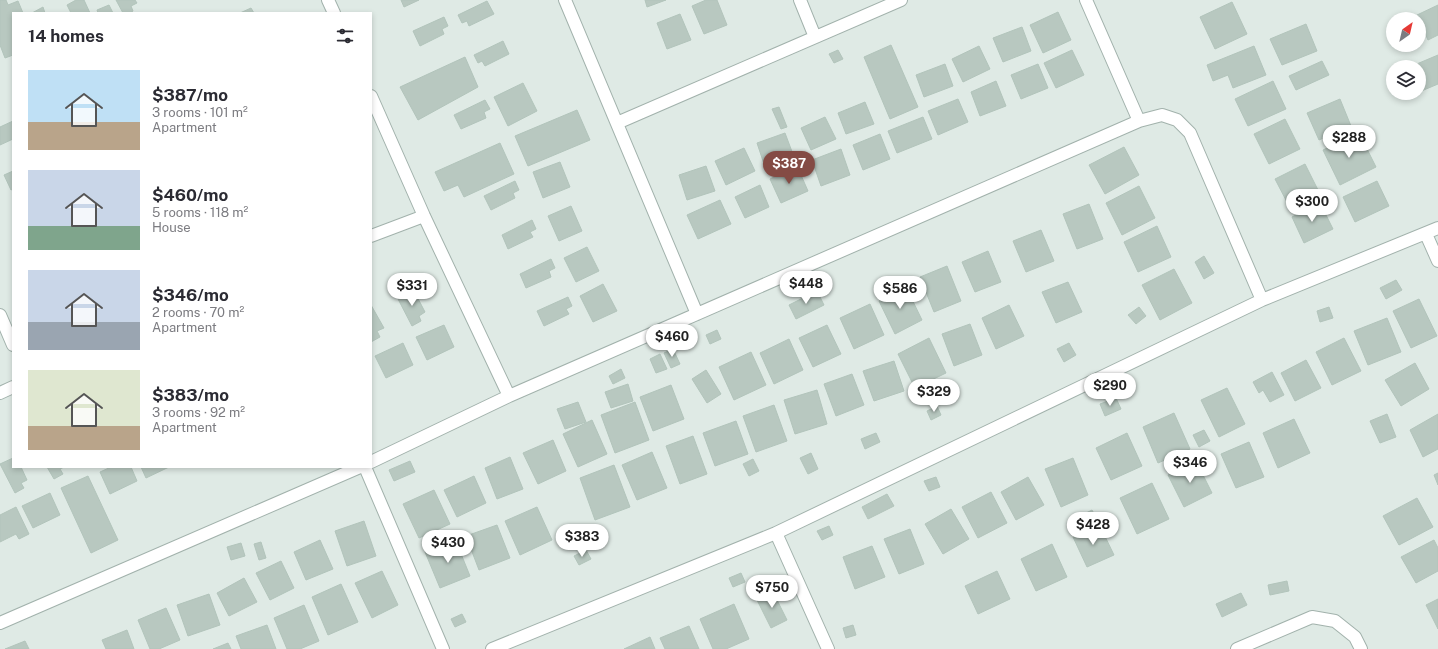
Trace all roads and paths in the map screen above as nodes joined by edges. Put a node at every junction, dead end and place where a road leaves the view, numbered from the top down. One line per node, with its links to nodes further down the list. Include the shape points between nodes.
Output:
1 (328, 0): 6 (street)
2 (565, 0): 10 (street)
3 (800, 0): 7 (street)
4 (901, 0): 7 (street)
5 (1086, 0): 9 (street)
6 (334, 12)
7 (815, 37): 10 (street)
8 (372, 98): 11 (street)
9 (1138, 122): 16 (street, via 1162,116 1177,120 1190,133); 17 (street)
10 (617, 123): 17 (street)
11 (424, 216): 14 (street); 22 (street)
12 (1438, 228): 13 (street)
13 (1426, 234): 15 (street); 16 (street)
14 (372, 236)
15 (1438, 261)
16 (1262, 300): 26 (street)
17 (697, 314): 22 (street)
18 (0, 315): 19 (street)
19 (12, 343)
20 (12, 387): 21 (street)
21 (0, 393)
22 (510, 396): 23 (street)
23 (372, 462)
24 (358, 468): 27 (street)
25 (365, 468): 28 (street)
26 (776, 533): 29 (street); 30 (street)
27 (0, 622)
28 (443, 649)
29 (492, 649)
30 (828, 649)
31 (1237, 649): 32 (street, via 1312,617 1335,621 1355,637)
32 (1361, 649)

